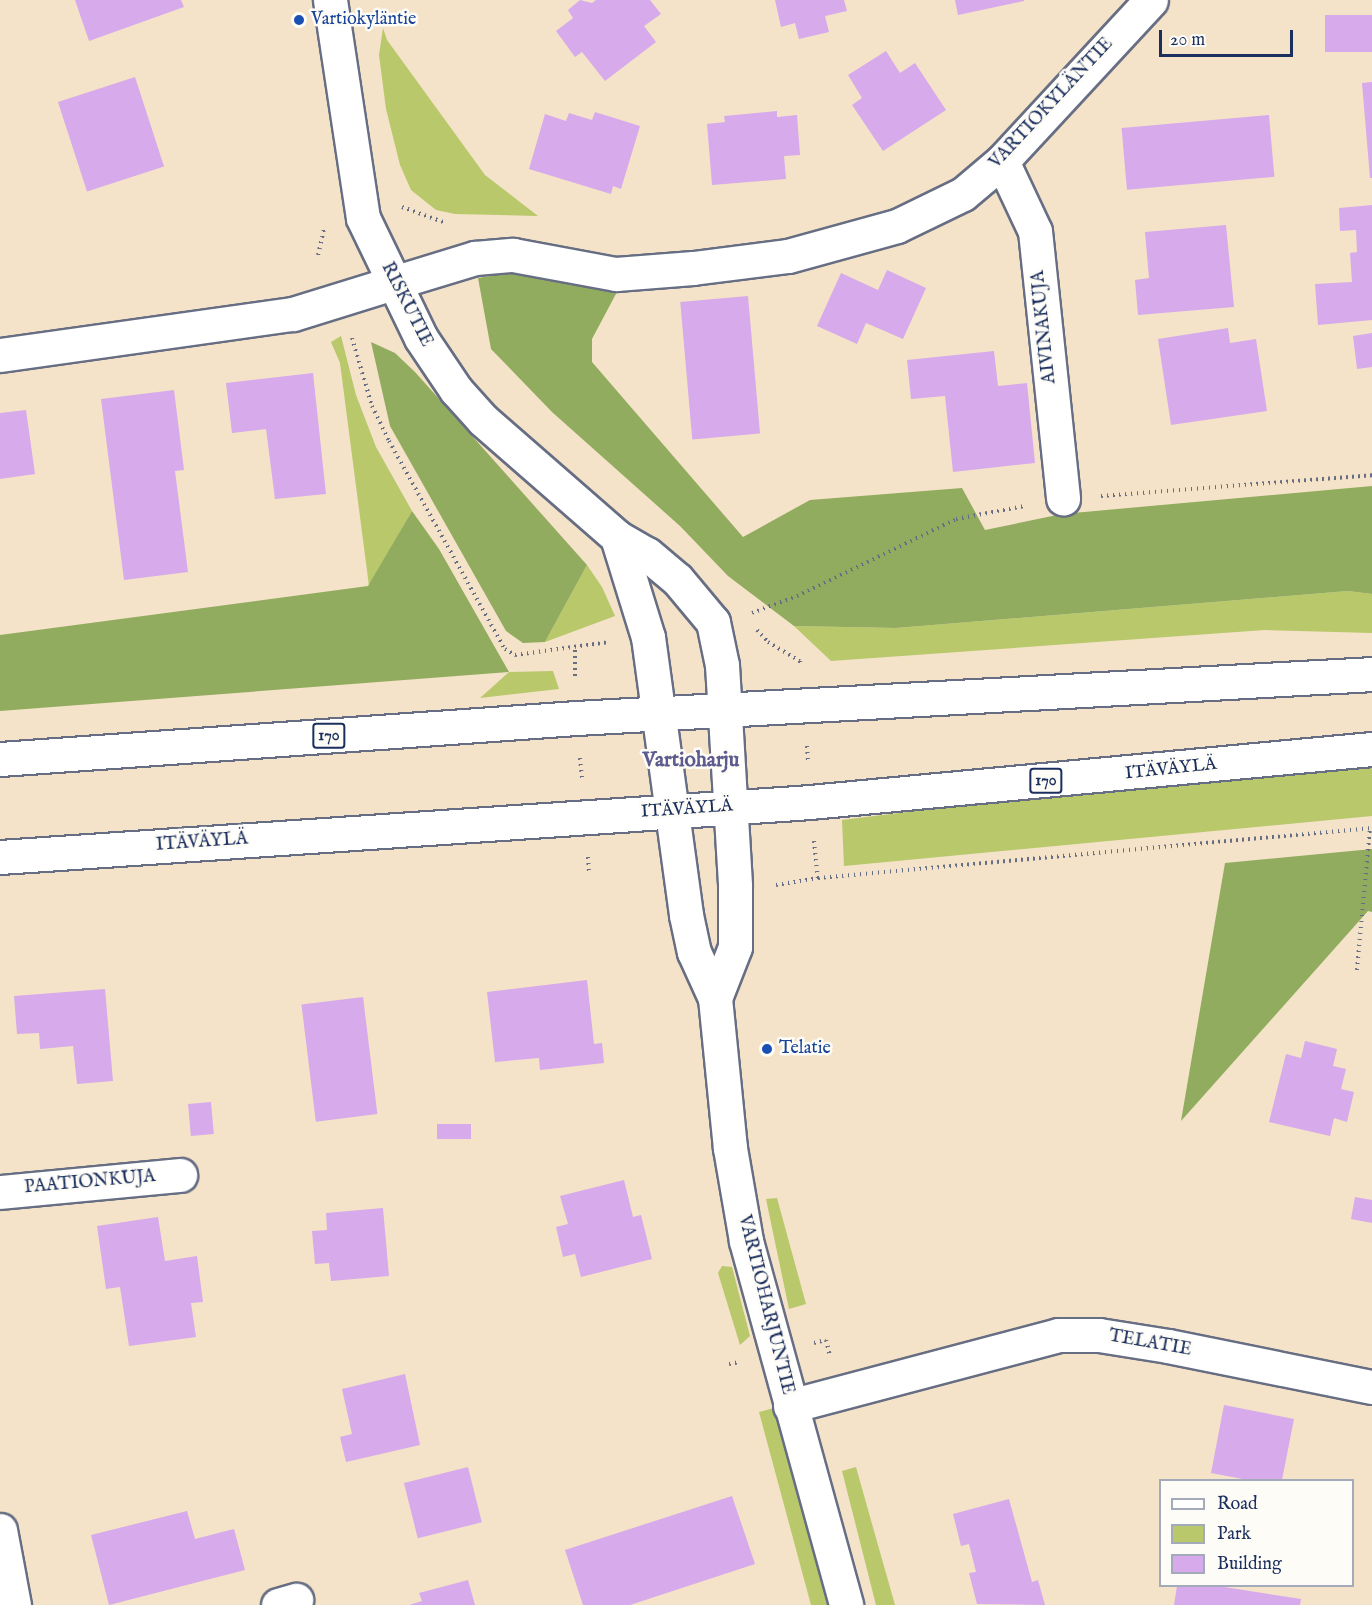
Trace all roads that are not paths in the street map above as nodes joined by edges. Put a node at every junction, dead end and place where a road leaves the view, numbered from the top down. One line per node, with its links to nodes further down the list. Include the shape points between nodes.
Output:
1 (330, 0): 4 (street, RISKUTIE, via 363,218)
2 (1144, 3): 3 (street, VARTIOKYLÄNTIE)
3 (1002, 161): 4 (street, VARTIOKYLÄNTIE, via 963,194 897,226 788,256 616,274 504,256 475,258); 6 (street, AIVINAKUJA, via 1035,231)
4 (393, 283): 5 (street, VARTIOKYLÄNTIE, via 293,314); 7 (street, RISKUTIE, via 421,338 456,390 483,420)
5 (0, 355)
6 (1063, 499)
7 (617, 537): 9 (street, RISKUTIE, via 648,554 677,579 713,622 722,665); 10 (street, via 648,637)
8 (1372, 674): 9 (street, 170)
9 (724, 712): 10 (street, 170); 13 (street, RISKUTIE)
10 (658, 716): 12 (street, 170, via 576,718); 14 (street, VARTIOHARJUNTIE)
11 (1372, 749): 13 (street, ITÄVÄYLÄ / 170, via 1158,772)
12 (0, 759)
13 (731, 807): 14 (street, ITÄVÄYLÄ / 170); 16 (street, VARTIOHARJUNTIE, via 735,947)
14 (670, 811): 15 (street, ITÄVÄYLÄ / 170); 16 (street, VARTIOHARJUNTIE, via 694,952)
15 (0, 857)
16 (715, 998): 20 (street, VARTIOHARJUNTIE, via 730,1148 746,1240)
17 (180, 1175): 18 (street, PAATIONKUJA)
18 (0, 1192)
19 (1372, 1387): 20 (street, TELATIE, via 1167,1346 1099,1335 1058,1335)
20 (790, 1406): 23 (street, VARTIOHARJUNTIE)
21 (0, 1530): 22 (street)
22 (14, 1605)
23 (846, 1605)

